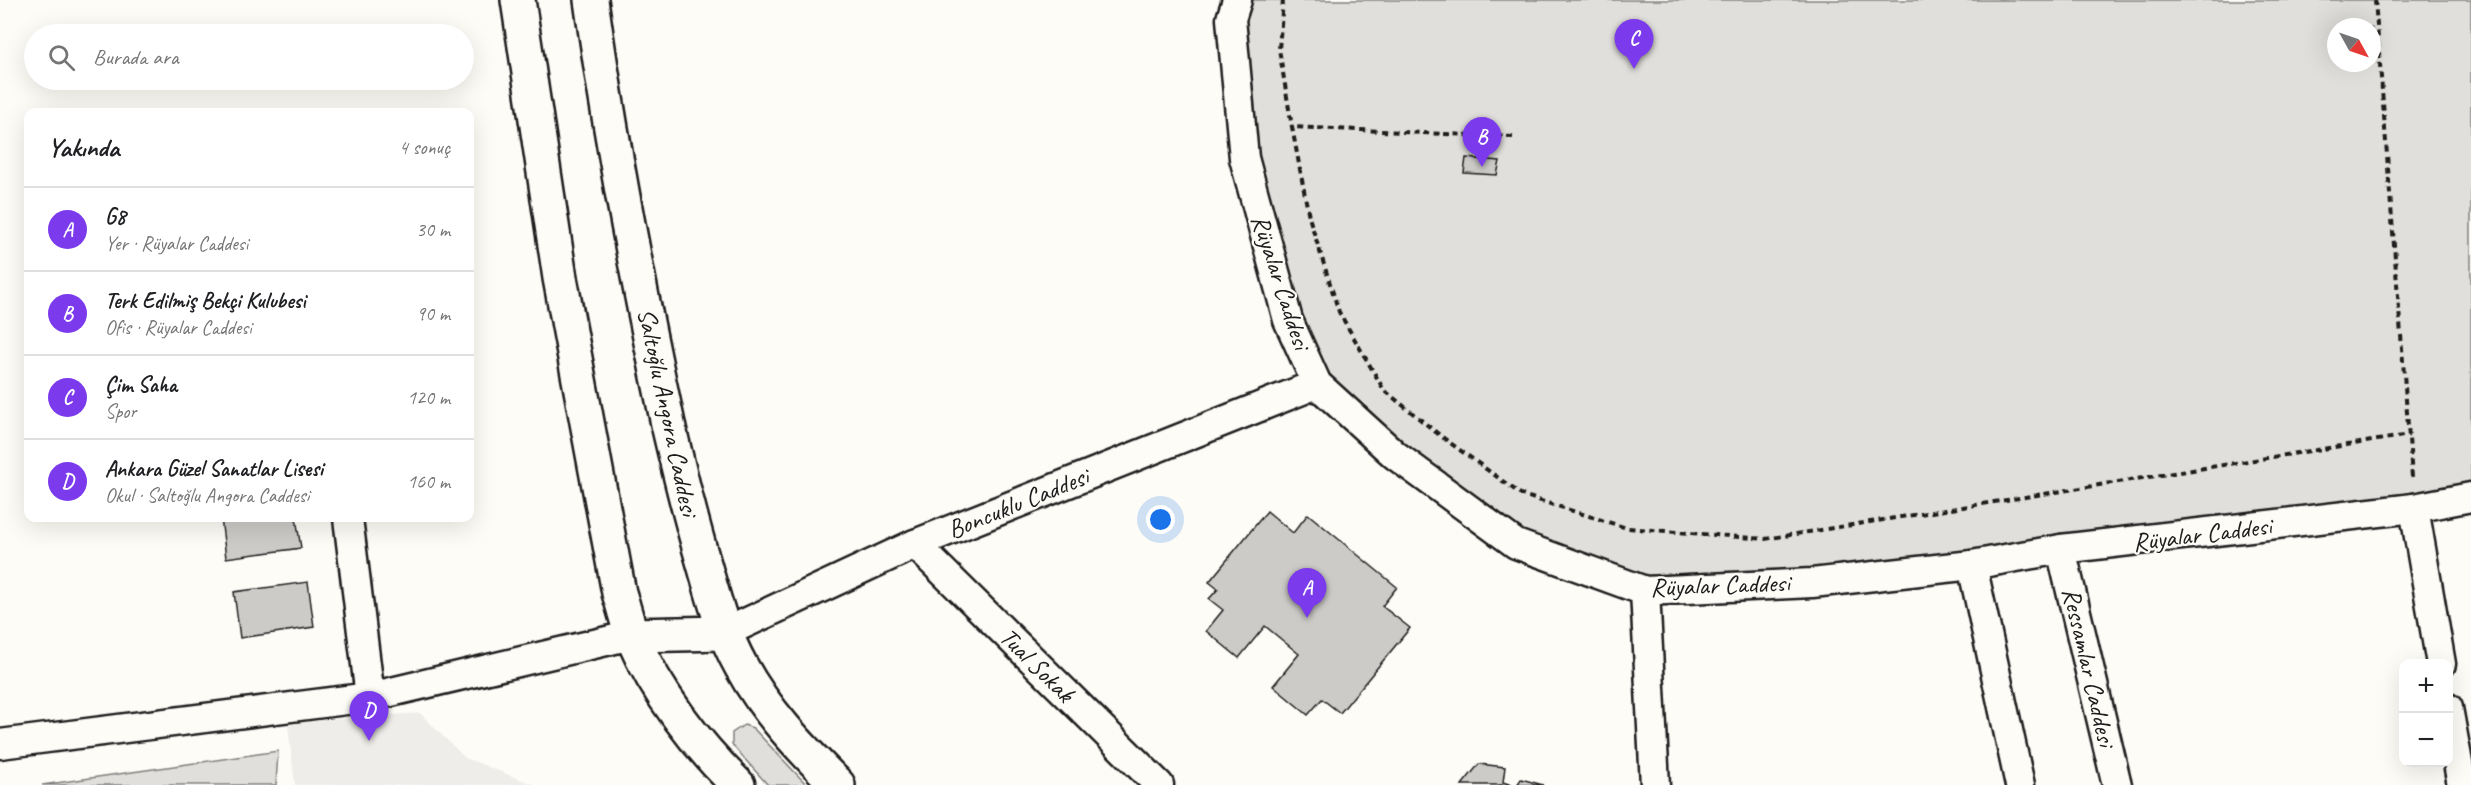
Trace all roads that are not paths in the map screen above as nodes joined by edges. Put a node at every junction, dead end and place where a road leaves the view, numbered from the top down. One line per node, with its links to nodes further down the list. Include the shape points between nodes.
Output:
1 (518, 0): 13 (street, via 560,278 619,593)
2 (591, 0): 12 (street, Saltoğlu Angora Caddesi, via 605,100 683,493)
3 (1238, 0): 4 (street, Rüyalar Caddesi, via 1230,19 1244,158 1287,320)
4 (1317, 384): 8 (street, Boncuklu Caddesi); 11 (street, Rüyalar Caddesi, via 1395,455 1516,544)
5 (2471, 497): 6 (street, Rüyalar Caddesi)
6 (2414, 508): 9 (street, Rüyalar Caddesi); 14 (street)
7 (348, 522): 15 (street)
8 (915, 544): 12 (street, Boncuklu Caddesi); 20 (street, Tual Sokak)
9 (2061, 549): 10 (street, Rüyalar Caddesi); 23 (street, Ressamlar Caddesi)
10 (1972, 565): 11 (street, Rüyalar Caddesi, via 1812,582); 22 (street)
11 (1645, 591): 21 (street)
12 (724, 633): 13 (street); 19 (street, Saltoğlu Angora Caddesi, via 740,666 777,721)
13 (632, 635): 15 (street); 18 (street, via 655,681)
14 (2440, 659)
15 (370, 697): 17 (street)
16 (2449, 713): 24 (street)
17 (0, 744)
18 (738, 785)
19 (838, 785)
20 (1159, 785)
21 (1655, 785)
22 (2020, 785)
23 (2117, 785)
24 (2462, 785)

